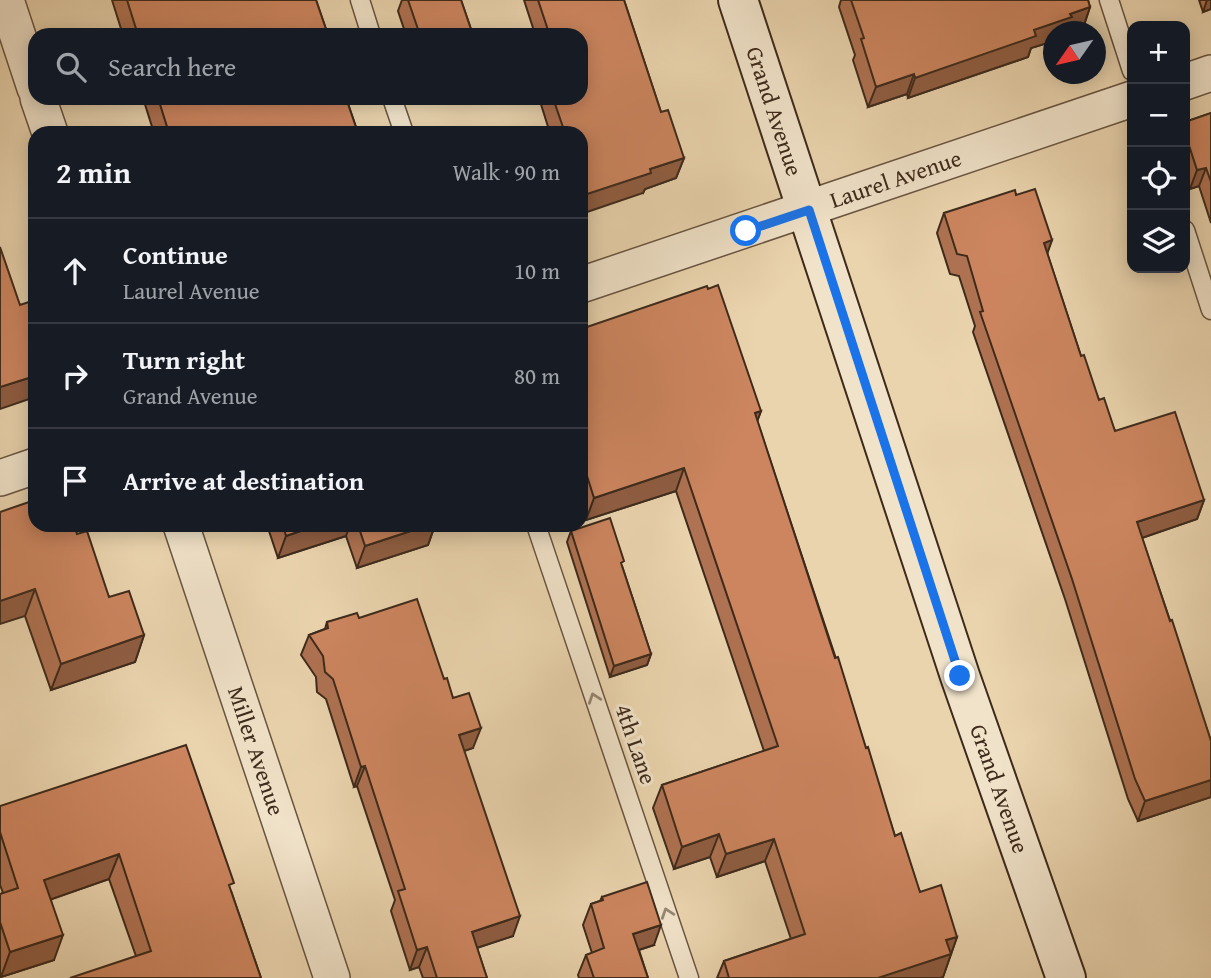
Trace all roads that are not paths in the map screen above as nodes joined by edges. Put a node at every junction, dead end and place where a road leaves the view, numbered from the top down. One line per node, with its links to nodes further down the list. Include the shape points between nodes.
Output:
1 (6, 0): 7 (street)
2 (360, 0): 5 (lane)
3 (738, 0): 15 (main road, Grand Avenue)
4 (1109, 0): 6 (lane)
5 (369, 28)
6 (1127, 56)
7 (28, 67)
8 (1211, 73): 9 (street)
9 (1190, 80)
10 (1127, 101): 15 (street, Laurel Avenue)
11 (40, 105): 13 (street)
12 (394, 105): 14 (lane)
13 (48, 126)
14 (402, 126)
15 (809, 210): 17 (street, Laurel Avenue); 25 (main road, Grand Avenue, via 960,676)
16 (1190, 245): 18 (lane)
17 (588, 283)
18 (1211, 310)
19 (28, 468): 20 (street)
20 (0, 478)
21 (183, 532): 23 (street, Miller Avenue)
22 (538, 532): 24 (lane, 4th Lane, one-way to 22)
23 (332, 978)
24 (689, 978)
25 (1066, 978)

